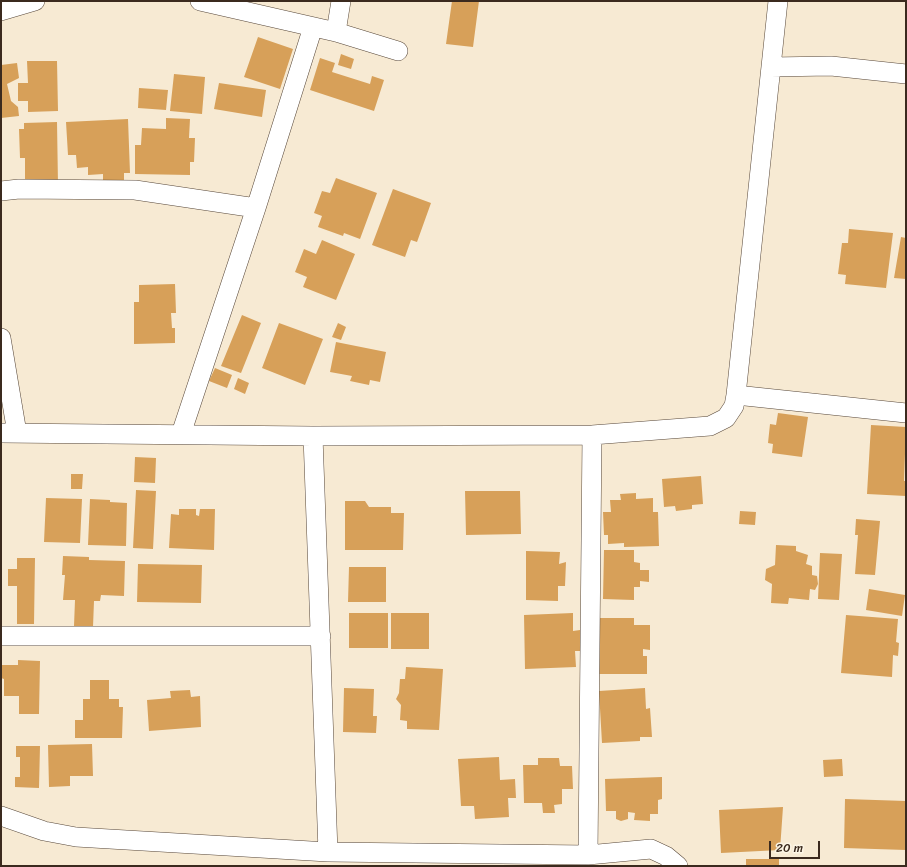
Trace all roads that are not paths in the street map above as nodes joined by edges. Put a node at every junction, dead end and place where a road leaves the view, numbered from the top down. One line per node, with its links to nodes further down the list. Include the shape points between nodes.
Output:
1 (35, 1): 5 (street)
2 (200, 1): 6 (street)
3 (341, 1): 7 (street)
4 (778, 1): 9 (street)
5 (1, 11)
6 (313, 27): 7 (street); 12 (street)
7 (336, 32): 8 (street)
8 (398, 51)
9 (771, 67): 10 (street, via 831,66); 14 (street)
10 (906, 74)
11 (1, 191): 12 (street, via 135,190)
12 (256, 208): 17 (street)
13 (1, 338): 16 (street)
14 (736, 395): 15 (street); 18 (street, via 734,406 726,418 710,426)
15 (906, 413)
16 (9, 433): 17 (street)
17 (181, 434): 19 (street)
18 (592, 435): 19 (street); 24 (street)
19 (313, 436): 21 (street)
20 (1, 636): 21 (street)
21 (321, 636): 23 (street)
22 (1, 816): 23 (street, via 44,831 76,837)
23 (328, 852): 24 (street)
24 (588, 855): 25 (street, via 650,849 666,856)
25 (678, 866)

